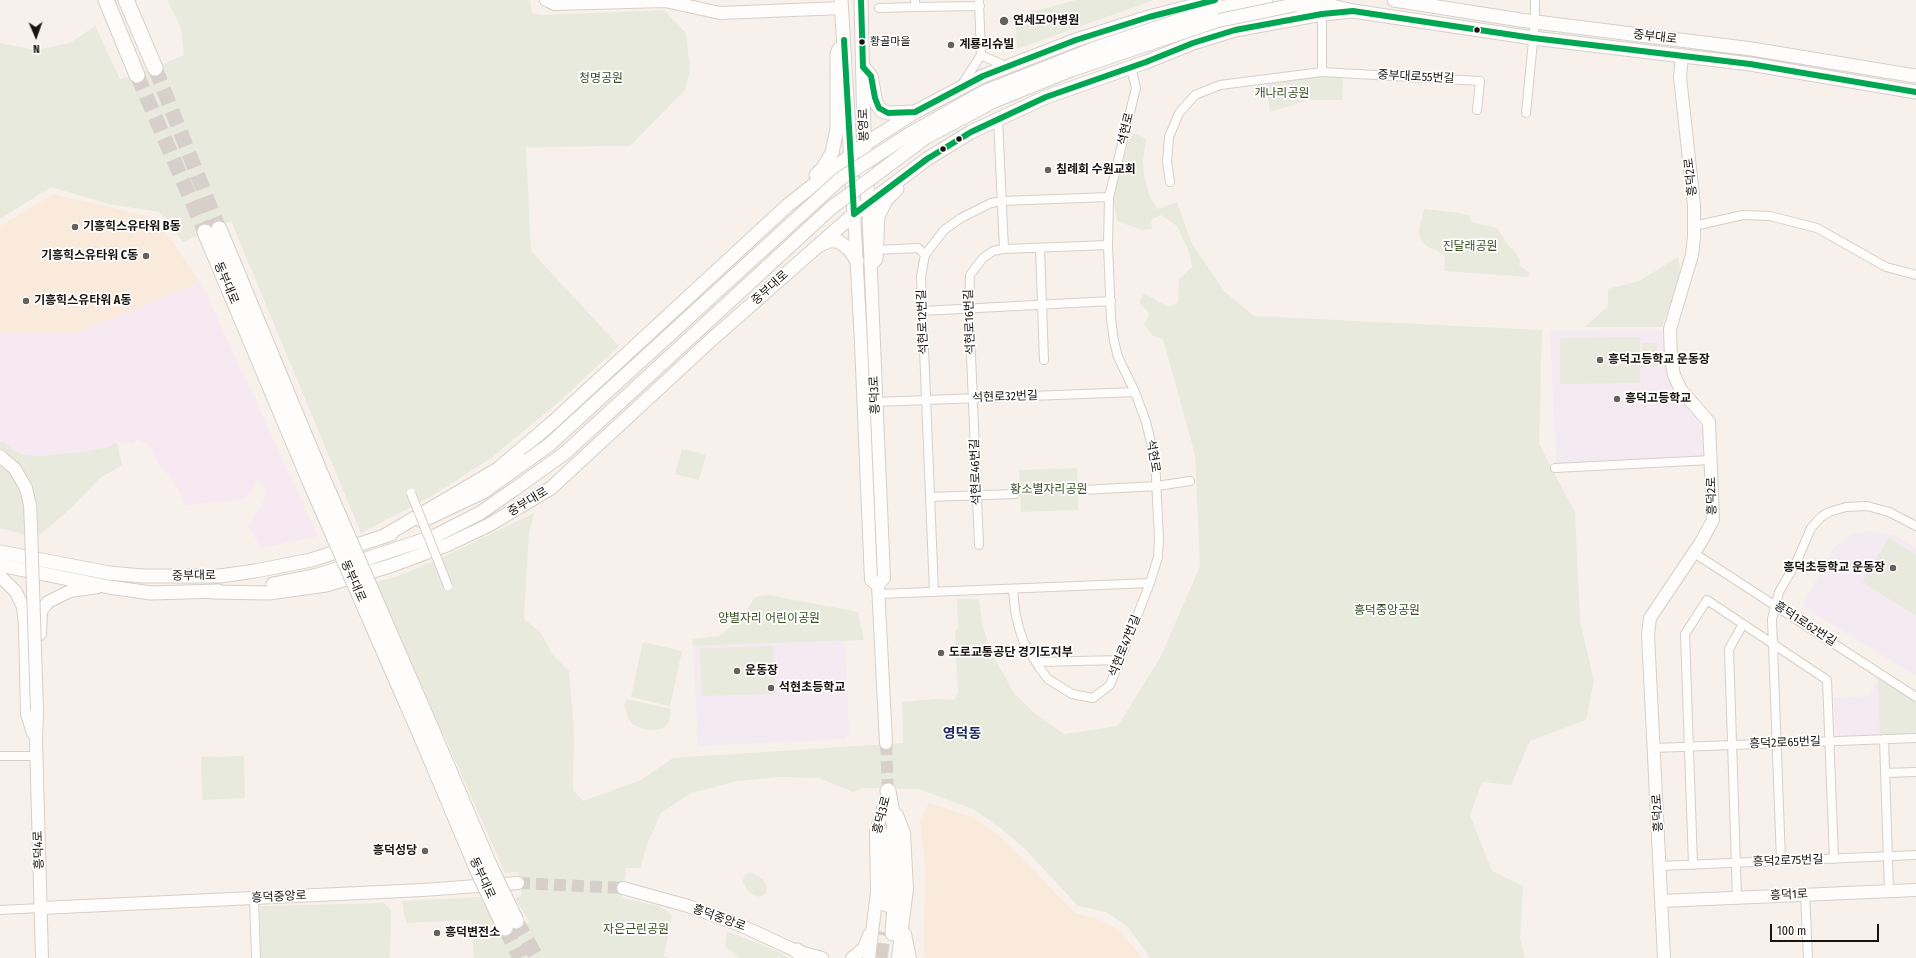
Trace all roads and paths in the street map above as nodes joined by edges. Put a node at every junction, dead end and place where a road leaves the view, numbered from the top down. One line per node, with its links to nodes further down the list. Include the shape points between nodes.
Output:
1 (106, 0): 30 (highway)
2 (126, 0): 26 (highway)
3 (546, 0): 9 (street, via 555,4 665,2 720,13)
4 (861, 0): 24 (main road, 봉영로)
5 (1266, 0): 11 (main road, 중부대로)
6 (1394, 0): 14 (main road, 중부대로)
7 (1535, 0): 16 (street)
8 (980, 3): 10 (street); 22 (street)
9 (841, 4): 21 (main road, 봉영로)
10 (915, 4): 12 (street)
11 (1214, 4): 27 (main road, 중부대로, via 1149,17 1076,40); 81 (main road, 중부대로, bridge, via 984,92 908,134 840,179 548,445 483,492 439,514)
12 (879, 8)
13 (1353, 11): 15 (main road, 중부대로); 18 (main road, 중부대로); 92 (main road, 중부대로, bridge, via 1323,4 1294,5 1216,21 1071,70 994,101 925,138 831,208 565,453 480,514 435,536 318,575)
14 (1479, 13): 16 (main road, 중부대로); 18 (main road)
15 (1322, 14): 25 (main road, 중부대로, via 1235,30 1192,43); 28 (street)
16 (1535, 21): 17 (main road, 중부대로); 19 (street)
17 (1572, 26): 20 (main road); 31 (main road, 중부대로, via 1752,49)
18 (1476, 28): 19 (main road, 중부대로)
19 (1533, 38): 20 (main road, 중부대로); 37 (street)
20 (1570, 42): 23 (main road, 중부대로)
21 (844, 46): 29 (main road, 봉영로); 46 (main road, via 837,54 837,130 832,153 823,168)
22 (981, 55): 27 (street); 32 (street)
23 (1682, 56): 33 (main road, 중부대로, via 1750,64); 48 (street, 흥덕2로, via 1680,77)
24 (863, 67): 34 (main road, 봉영로); 36 (main road, via 871,76 876,103 882,111)
25 (1131, 67): 38 (main road, 중부대로, via 1046,97); 43 (street, 석현로, via 1136,88)
26 (154, 68)
27 (1007, 68): 32 (main road, 중부대로, via 984,76)
28 (1322, 72): 35 (street, 중부대로55번길, via 1480,81); 42 (street, 중부대로55번길, via 1220,85 1195,95 1179,113 1169,137 1167,162)
29 (847, 73): 34 (main road, via 855,80 855,110 860,112); 40 (main road, 봉영로)
30 (137, 76)
31 (1916, 76)
32 (960, 89): 36 (main road, 중부대로)
33 (1916, 92)
34 (864, 109): 39 (main road, 봉영로)
35 (1477, 110)
36 (915, 112): 39 (main road, 중부대로)
37 (1526, 113)
38 (998, 119): 41 (main road, 중부대로); 44 (street)
39 (865, 144): 40 (main road, 중부대로); 45 (main road, 봉영로)
40 (850, 154): 46 (main road, 중부대로); 47 (main road, 봉영로)
41 (925, 160): 45 (main road, 중부대로); 54 (main road, via 886,200 878,216)
42 (1170, 182)
43 (1109, 197): 44 (street, 석현로12번길); 50 (street, 석현로)
44 (1002, 201): 53 (street); 55 (street, 석현로12번길, via 983,206 961,218 944,230)
45 (868, 203): 47 (main road, 중부대로); 57 (street, 흥덕3로)
46 (788, 205): 81 (main road, 중부대로, via 554,422 498,469)
47 (854, 214): 51 (main road, 중부대로); 56 (street, 흥덕3로)
48 (1694, 226): 58 (street, via 1743,216 1770,216 1817,228 1886,267); 69 (street, 흥덕2로, via 1692,255 1670,329 1671,360 1681,390 1709,422)
49 (212, 231): 132 (highway, 동부대로, bridge, via 484,870)
50 (1108, 245): 52 (street, 석현로16번길); 59 (street, 석현로)
51 (817, 247): 56 (main road, via 829,241 838,241 849,249); 92 (main road, 중부대로, via 711,340 551,488 489,525 447,545 390,566 326,585 269,593)
52 (1040, 248): 53 (street, 석현로16번길); 60 (street)
53 (1004, 249): 61 (street, 석현로16번길, via 983,258 972,271)
54 (876, 250): 55 (street, via 918,248); 57 (main road, via 876,259)
55 (925, 255): 62 (street, 석현로12번길, via 921,276)
56 (857, 261): 91 (street, 흥덕3로, via 871,580)
57 (870, 264): 67 (street, 흥덕3로)
58 (1916, 275)
59 (1111, 301): 60 (street); 64 (street, 석현로, via 1116,349)
60 (1042, 304): 61 (street); 63 (street)
61 (969, 308): 62 (street); 65 (street, 석현로16번길)
62 (922, 311): 66 (street, 석현로12번길)
63 (1044, 360)
64 (1135, 392): 65 (street, 석현로32번길); 73 (street, 석현로, via 1155,459)
65 (973, 398): 66 (street, 석현로32번길); 77 (street, 석현로46번길)
66 (926, 400): 67 (street, 석현로32번길); 78 (street, 석현로12번길)
67 (875, 402): 91 (street, 흥덕3로, via 884,578)
68 (0, 456): 80 (street, via 15,470 26,488 30,505)
69 (1711, 460): 71 (street); 84 (street, 흥덕2로, via 1713,520)
70 (0, 465): 80 (street, via 13,477 21,490)
71 (1555, 468)
72 (1190, 481): 73 (street)
73 (1157, 486): 74 (street); 87 (street, 석현로, via 1158,557)
74 (1083, 490)
75 (411, 493): 88 (street, bridge)
76 (1015, 494): 77 (street)
77 (977, 496): 78 (street); 82 (street, 석현로46번길)
78 (930, 497): 93 (street, 석현로12번길)
79 (1916, 526): 94 (street, via 1889,512 1867,506 1840,508 1825,514 1811,528)
80 (28, 529): 103 (street)
81 (384, 536): 83 (main road, 중부대로, via 312,560 220,576 142,576 109,573)
82 (979, 545)
83 (0, 552)
84 (1694, 553): 94 (street, 흥덕1로62번길); 108 (street, 흥덕2로, via 1650,618 1648,635)
85 (0, 565): 89 (main road, 중부대로)
86 (0, 576): 103 (street, via 16,592 24,611 27,714)
87 (1150, 583): 90 (street); 97 (street, 석현로47번길)
88 (448, 586)
89 (109, 587): 92 (main road, 중부대로, via 151,593); 103 (street, via 70,591 52,599 43,608 40,619 42,713)
90 (1013, 588): 93 (street); 98 (street, 석현로47번길, via 1019,628 1024,643)
91 (878, 590): 93 (street); 104 (street, 흥덕3로)
92 (212, 592)
93 (934, 592)
94 (1775, 605): 96 (street); 99 (street, 흥덕1로62번길)
95 (1743, 624): 96 (street); 106 (street, via 1728,649); 107 (street, via 1707,600 1685,634)
96 (1772, 645): 102 (street, via 1827,680); 105 (street)
97 (1120, 660): 98 (street); 98 (street, 석현로47번길, via 1110,685 1093,698 1072,694 1048,679)
98 (1036, 662)
99 (1916, 696)
100 (1915, 737): 101 (street, 흥덕2로65번길)
101 (1884, 739): 102 (street, 흥덕2로65번길); 112 (street)
102 (1830, 741): 105 (street, 흥덕2로65번길); 116 (street)
103 (36, 742): 110 (street, 흥덕4로)
104 (886, 743)
105 (1777, 743): 106 (street, 흥덕2로65번길); 117 (street)
106 (1732, 745): 107 (street, 흥덕2로65번길); 118 (street)
107 (1689, 746): 108 (street, 흥덕2로65번길); 119 (street)
108 (1654, 748): 120 (street, 흥덕2로)
109 (0, 756): 110 (street)
110 (36, 756): 130 (street, 흥덕4로)
111 (1916, 772): 112 (street)
112 (1885, 773): 115 (street)
113 (888, 791): 129 (street, 흥덕3로, via 904,833 907,889); 133 (highway, via 887,896)
114 (1916, 856): 115 (street, 흥덕2로75번길)
115 (1887, 857): 116 (street, 흥덕2로75번길); 123 (street)
116 (1834, 859): 117 (street, 흥덕2로75번길)
117 (1781, 861): 118 (street, 흥덕2로75번길)
118 (1737, 863): 119 (street, 흥덕2로75번길); 126 (street)
119 (1692, 865): 120 (street, 흥덕2로75번길)
120 (1660, 866): 128 (street, 흥덕2로)
121 (518, 883): 127 (street, 흥덕중앙로)
122 (623, 888): 134 (street, 흥덕중앙로, via 740,924)
123 (1889, 890): 124 (street, 흥덕1로); 125 (street, 흥덕1로)
124 (1916, 890)
125 (1805, 894): 126 (street, 흥덕1로); 144 (street)
126 (1738, 897): 128 (street, 흥덕1로)
127 (254, 898): 130 (street, 흥덕중앙로); 136 (street)
128 (1662, 901): 143 (street, 흥덕2로)
129 (905, 906): 141 (street, 흥덕3로); 142 (street, via 905,930)
130 (41, 908): 131 (street); 135 (street, 흥덕4로)
131 (0, 910)
132 (511, 924)
133 (884, 930): 139 (street); 140 (street)
134 (803, 955): 137 (street, 흥덕중앙로); 138 (street)
135 (42, 958)
136 (256, 958)
137 (812, 958)
138 (822, 958)
139 (852, 958)
140 (869, 958)
141 (898, 958)
142 (910, 958)
143 (1664, 958)
144 (1808, 958)

